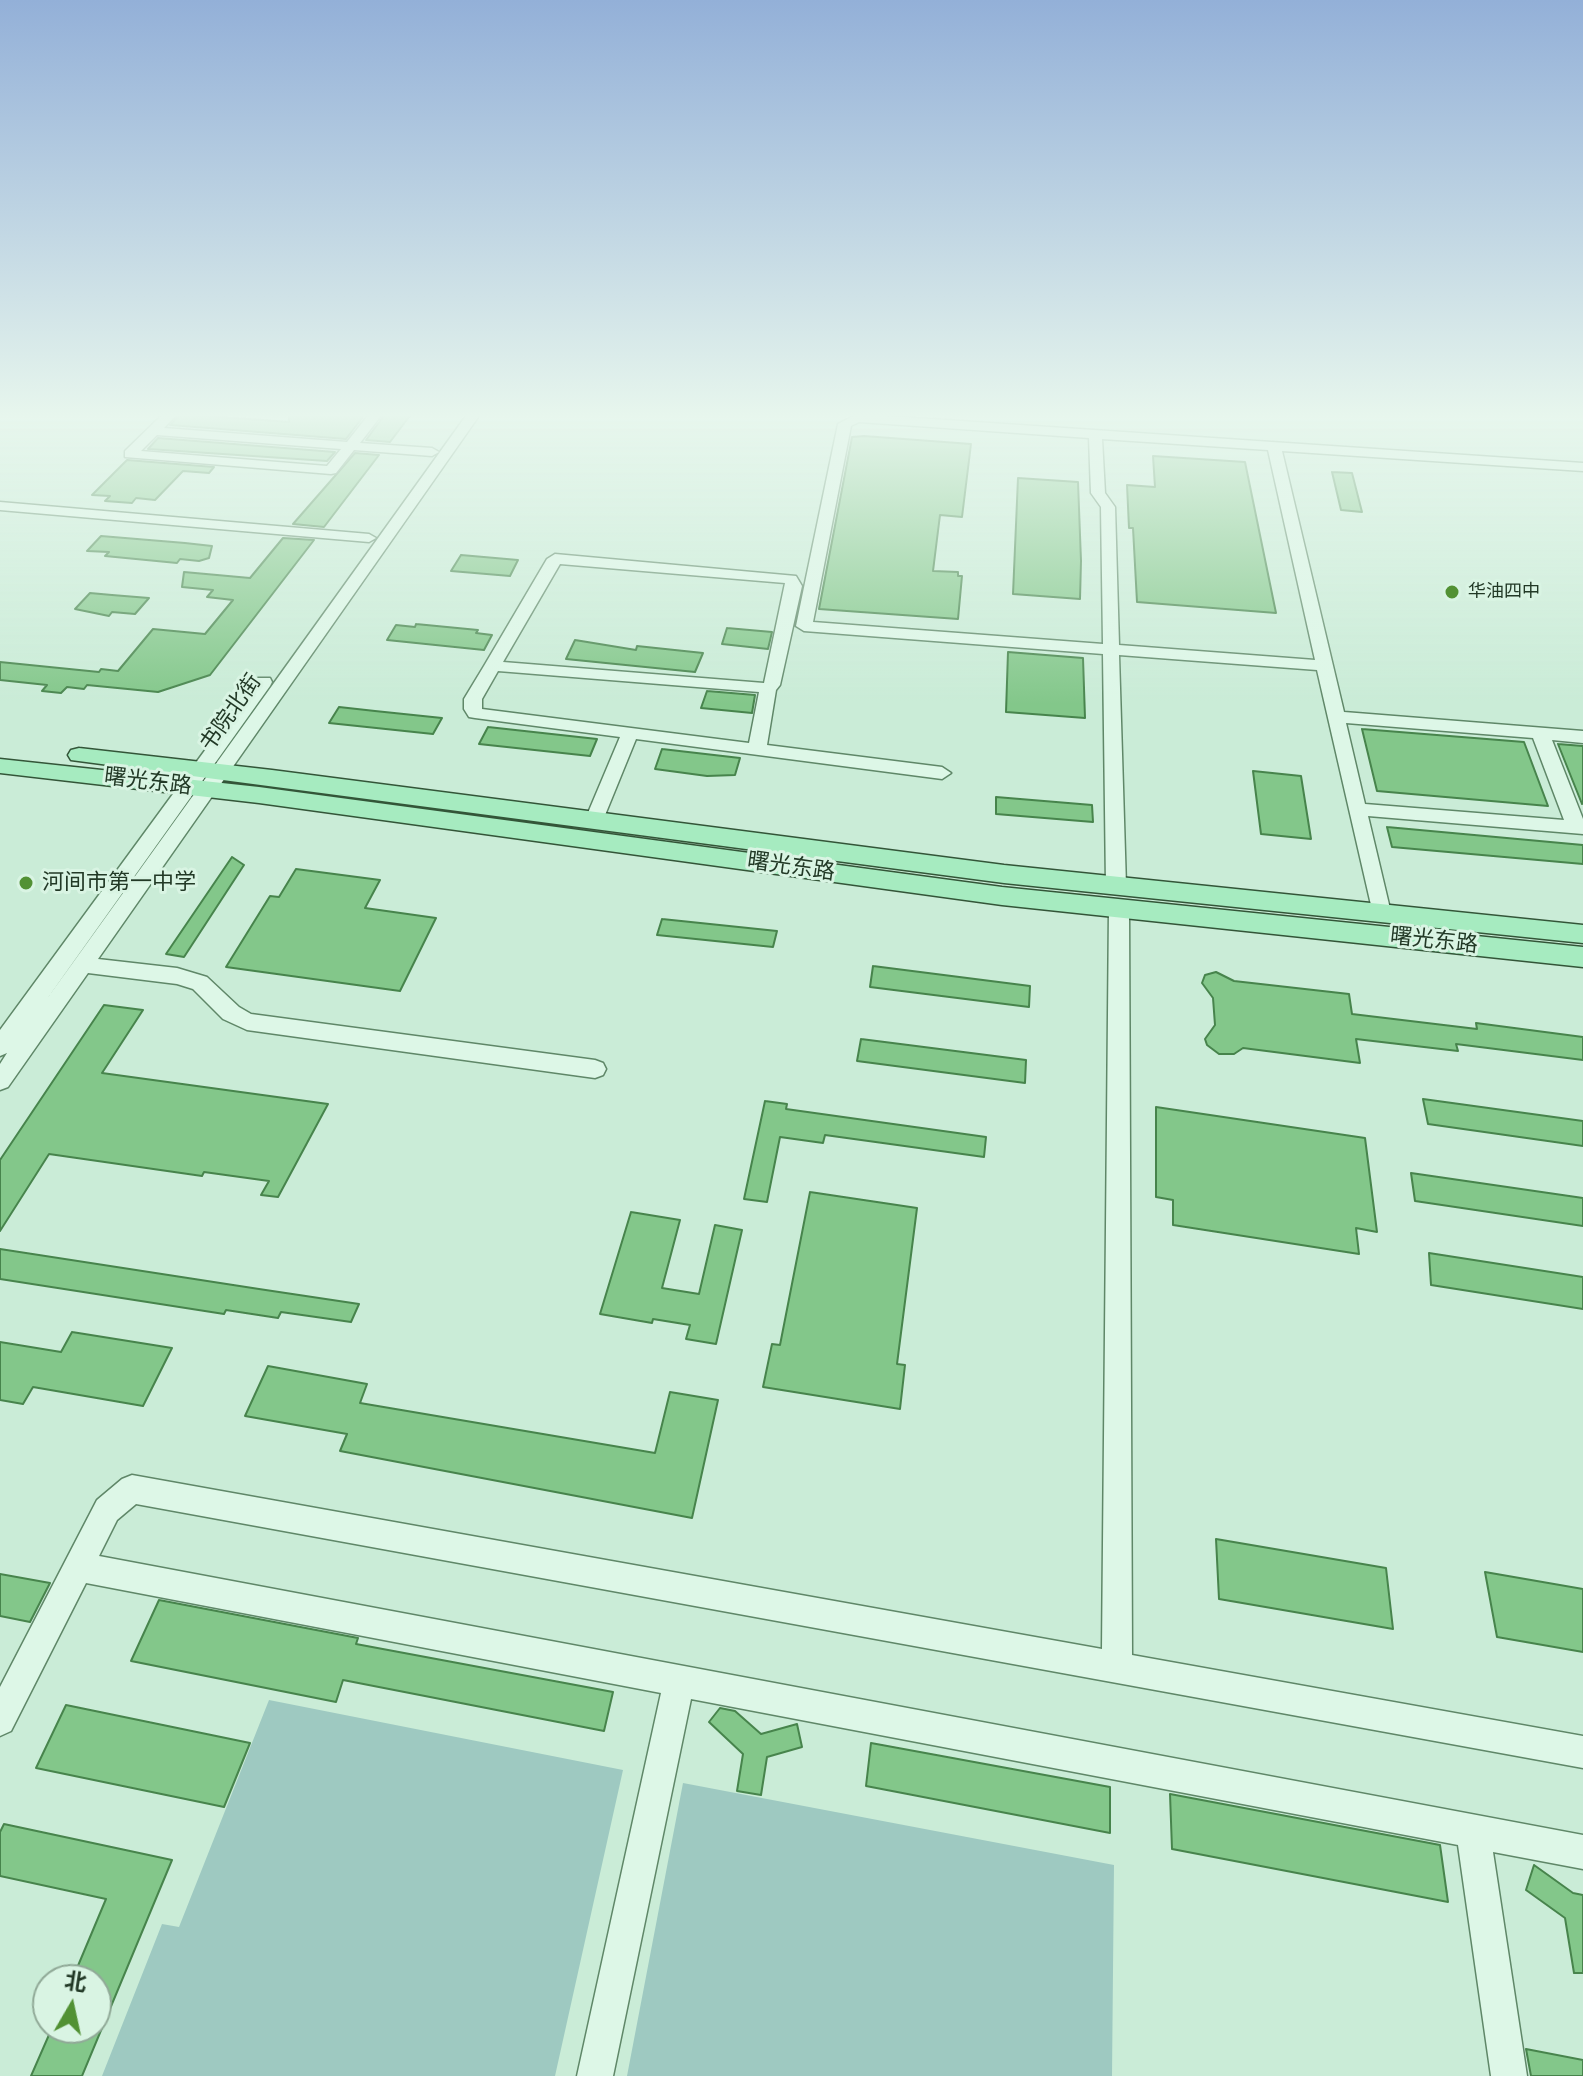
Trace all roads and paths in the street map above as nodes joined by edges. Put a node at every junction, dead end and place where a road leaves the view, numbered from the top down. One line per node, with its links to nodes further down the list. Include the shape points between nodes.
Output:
1 (45, 510): 7 (street)
2 (390, 510): 7 (street, 书院北街)
3 (403, 510): 20 (street, 书院北街)
4 (828, 510): 8 (street, via 804,626)
5 (1108, 510): 8 (street)
6 (1289, 510): 10 (street)
7 (369, 538): 20 (street, 书院北街)
8 (1111, 650): 10 (street); 24 (street)
9 (492, 666): 11 (street); 11 (street, via 555,559 791,579 794,586); 13 (street, via 473,699 475,713)
10 (1324, 666): 12 (street)
11 (768, 688): 17 (street)
12 (1336, 717): 14 (street); 21 (street)
13 (630, 733): 17 (street); 22 (street)
14 (1540, 733): 15 (street); 23 (street)
15 (1583, 737)
16 (0, 746): 20 (main road, 曙光东路)
17 (757, 749): 19 (street)
18 (0, 766): 20 (main road, 曙光东路)
19 (942, 773)
20 (204, 779): 22 (main road, 曙光东路); 24 (main road, 曙光东路, via 1002,896); 28 (street, 书院北街); 29 (street, 书院北街)
21 (1357, 809): 23 (street); 25 (street)
22 (594, 820): 24 (main road, 曙光东路)
23 (1580, 828)
24 (1118, 897): 25 (main road, 曙光东路); 27 (main road, 曙光东路); 33 (street)
25 (1381, 913): 26 (main road, 曙光东路)
26 (1583, 934)
27 (1583, 957)
28 (82, 965): 30 (street, via 200,983 247,1022); 31 (street, 书院北街)
29 (0, 1047)
30 (595, 1069)
31 (0, 1081)
32 (78, 1567): 33 (street, via 107,1510 132,1489); 34 (street); 35 (street)
33 (1117, 1668): 36 (street)
34 (679, 1681): 37 (street); 39 (street)
35 (0, 1720)
36 (1583, 1752)
37 (1473, 1832): 38 (street); 40 (street)
38 (1583, 1852)
39 (595, 2076)
40 (1509, 2076)

